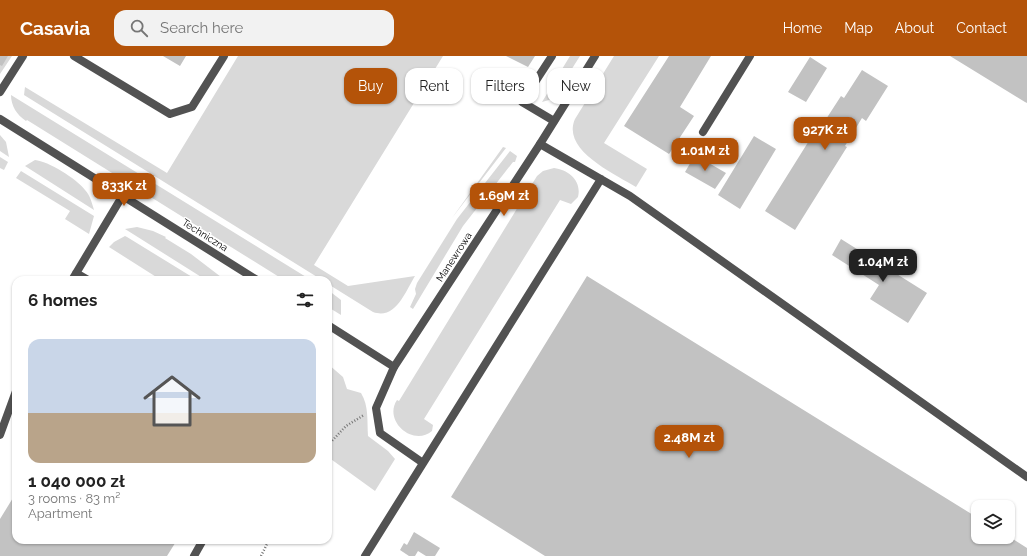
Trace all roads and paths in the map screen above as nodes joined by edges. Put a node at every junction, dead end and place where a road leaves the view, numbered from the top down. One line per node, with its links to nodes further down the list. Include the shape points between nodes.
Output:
1 (23, 56): 7 (street)
2 (74, 56): 3 (street, via 170,114 192,107)
3 (224, 56)
4 (552, 56): 9 (street, via 522,102)
5 (595, 56): 9 (street, Manewrowa)
6 (750, 56): 10 (street)
7 (0, 92)
8 (0, 119): 13 (street, Techniczna)
9 (554, 121): 11 (street, Manewrowa)
10 (703, 132)
11 (540, 144): 12 (street); 19 (street, Manewrowa)
12 (600, 179): 24 (street); 25 (street, via 630,196)
13 (123, 195): 14 (street); 17 (street, Techniczna)
14 (76, 272): 15 (street); 16 (street)
15 (74, 276)
16 (82, 276)
17 (251, 276)
18 (332, 328): 19 (street)
19 (394, 367): 21 (street, Manewrowa)
20 (12, 402): 22 (street)
21 (376, 408): 23 (path, via 346,426); 24 (street, via 380,434)
22 (0, 434)
23 (332, 441)
24 (423, 463): 28 (street)
25 (1027, 477)
26 (201, 544): 29 (street)
27 (267, 544): 30 (path)
28 (367, 555)
29 (194, 556)
30 (261, 556)

